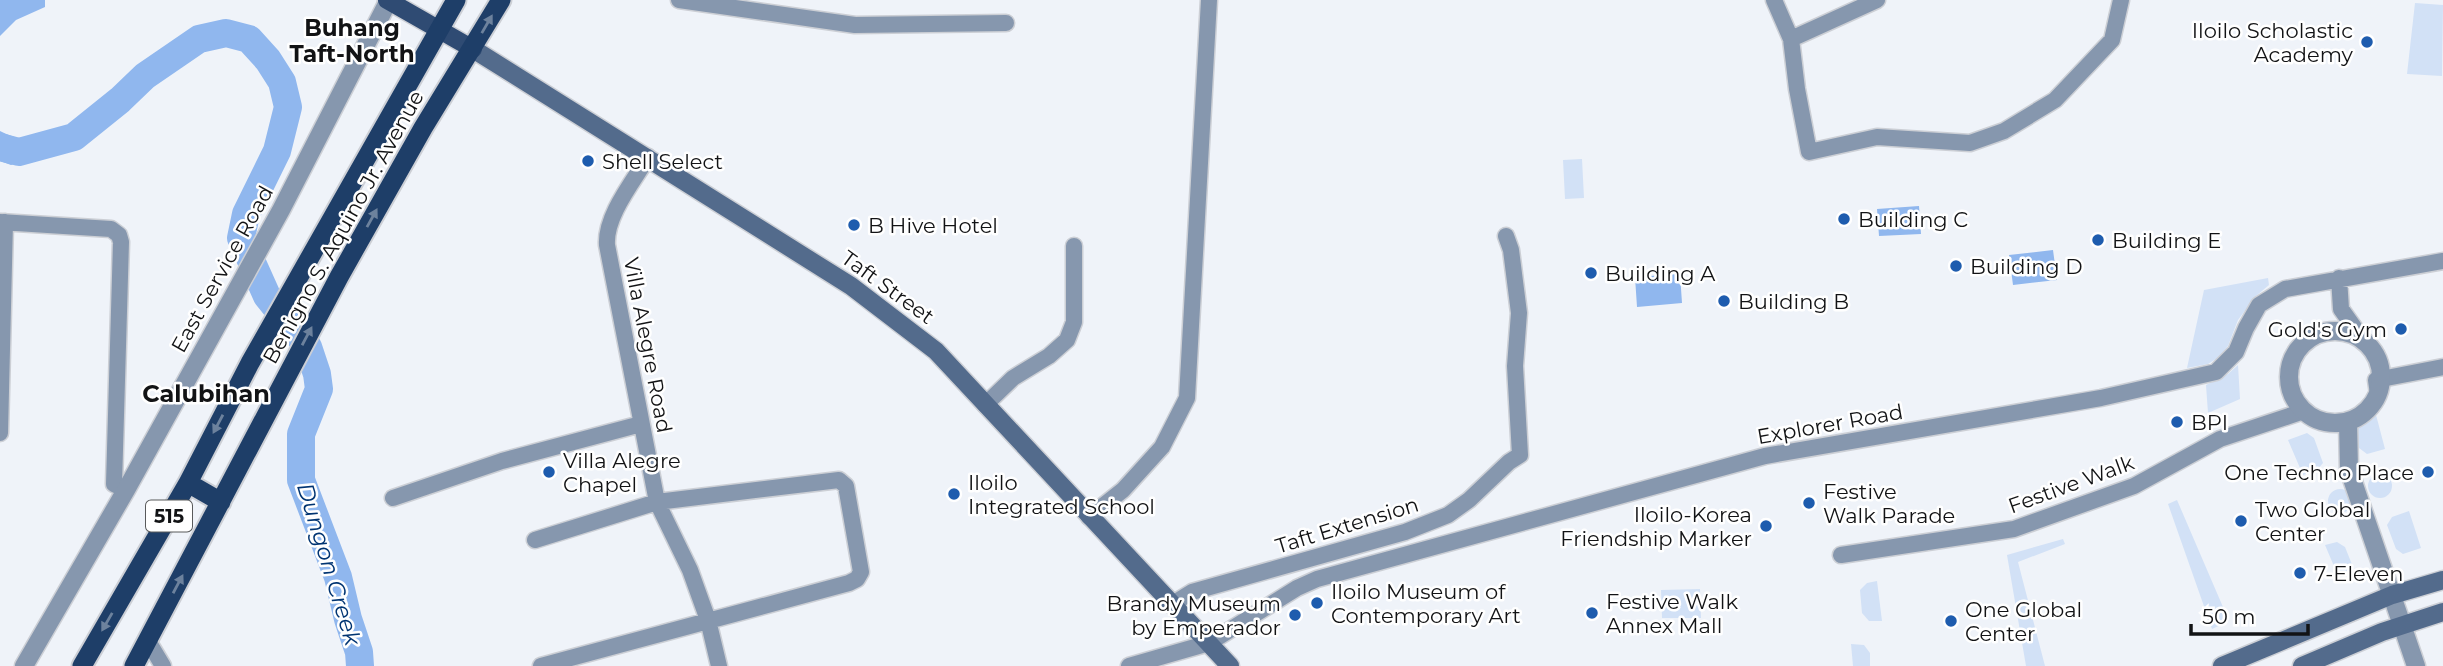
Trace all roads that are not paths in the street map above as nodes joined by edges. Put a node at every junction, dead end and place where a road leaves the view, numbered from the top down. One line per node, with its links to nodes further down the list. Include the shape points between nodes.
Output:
1 (388, 0): 10 (main road); 28 (street, East Service Road, via 281,210)
2 (456, 0): 10 (highway, Benigno S. Aquino Jr. Avenue)
3 (501, 0): 12 (highway, Benigno S. Aquino Jr. Avenue, one-way to 3)
4 (679, 0): 9 (street, via 855,25)
5 (1209, 0): 32 (street, via 1187,398 1162,447 1123,490)
6 (1774, 0): 11 (street)
7 (1877, 0): 11 (street)
8 (2120, 0): 11 (street, via 2112,40 2055,100 2004,131 1970,143 1877,137 1809,152)
9 (1006, 23)
10 (440, 29): 12 (main road); 27 (highway, Benigno S. Aquino Jr. Avenue / 515, one-way to 27, via 250,363)
11 (1791, 39)
12 (473, 49): 13 (main road, Taft Street); 30 (highway, Benigno S. Aquino Jr. Avenue / 515, one-way to 12, via 339,277)
13 (648, 157): 22 (main road, Taft Street, via 851,286 936,351); 25 (street, Villa Alegre Road, via 606,233)
14 (3, 222): 26 (street); 28 (street, via 111,229 120,235 114,484)
15 (1506, 236): 39 (street, Taft Extension, via 1519,313 1515,366 1520,455 1448,515 1405,532 1192,592)
16 (1074, 246): 22 (street, via 1074,322 1067,340 1013,378)
17 (2443, 261): 18 (street, Explorer Road)
18 (2339, 278): 19 (street, via 2341,309); 45 (street, Explorer Road, via 2284,289 2259,305 2236,352 2216,372 2101,398 1765,456 1317,579)
19 (2363, 340): 21 (street, via 2379,365); 23 (street, via 2350,333 2328,331 2297,348 2288,375 2290,389)
20 (2443, 366): 21 (street, via 2376,380)
21 (2378, 394): 24 (street, via 2360,416)
22 (985, 405): 32 (main road, Taft Street)
23 (2304, 411): 24 (street, via 2316,421); 34 (street, Festive Walk, via 2220,439 2134,486 2014,529)
24 (2348, 421): 37 (street, via 2349,470)
25 (641, 424): 29 (street, via 502,461); 31 (street, Villa Alegre Road)
26 (0, 433)
27 (188, 483): 30 (highway); 48 (highway, Benigno S. Aquino Jr. Avenue / 515, one-way to 48)
28 (126, 490): 47 (street, East Service Road)
29 (393, 498)
30 (221, 502): 44 (highway, Benigno S. Aquino Jr. Avenue / 515, one-way to 30)
31 (657, 502): 33 (street); 41 (street, Villa Alegre Road); 41 (street, via 839,480 846,486 861,572 857,579)
32 (1089, 517): 39 (main road, Taft Street)
33 (535, 540)
34 (1841, 555)
35 (2443, 580): 37 (main road)
36 (2443, 587): 38 (main road)
37 (2392, 595): 42 (street); 43 (main road)
38 (2443, 597)
39 (1171, 604): 45 (main road, Taft Street)
40 (2443, 612): 42 (main road)
41 (708, 620): 51 (street); 52 (street, Villa Alegre Road)
42 (2402, 625): 46 (main road); 57 (street)
43 (2316, 627): 46 (main road, via 2336,628 2340,634 2338,646); 55 (main road)
44 (148, 641): 49 (highway, Benigno S. Aquino Jr. Avenue / 515); 50 (street)
45 (1209, 643): 53 (street, Explorer Road); 54 (main road, Taft Street)
46 (2329, 655): 56 (main road)
47 (24, 666)
48 (82, 666)
49 (134, 666)
50 (163, 666)
51 (541, 666)
52 (719, 666)
53 (1129, 666)
54 (1230, 666)
55 (2222, 666)
56 (2302, 666)
57 (2416, 666)

